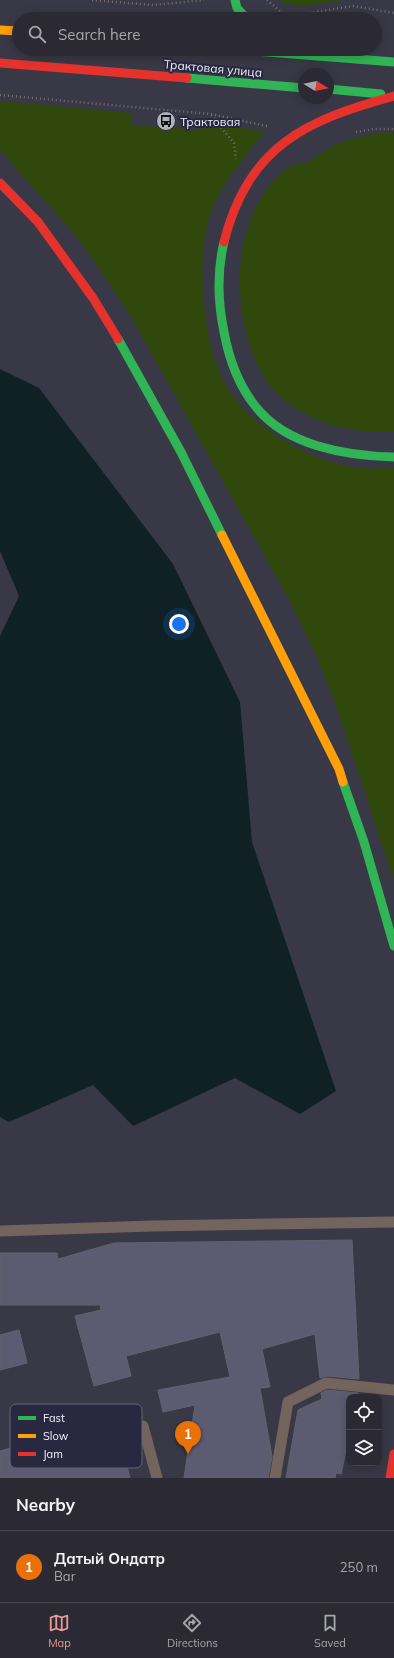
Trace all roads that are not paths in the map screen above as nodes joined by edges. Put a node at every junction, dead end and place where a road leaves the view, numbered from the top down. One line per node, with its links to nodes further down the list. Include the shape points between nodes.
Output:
1 (235, 0): 2 (main road)
2 (241, 12)
3 (0, 30): 4 (main road)
4 (12, 31)
5 (320, 56): 6 (main road, Трактовая улица)
6 (394, 62)
7 (0, 63): 8 (main road, Трактовая улица)
8 (298, 88)
9 (334, 90): 10 (main road)
10 (394, 95): 12 (main road, via 348,108 318,120 290,137 270,155 238,199 221,255 219,275 221,320 230,359 247,394 270,422 286,432 333,450 378,458)
11 (0, 182): 13 (main road, via 38,222 94,298 181,452 339,769 364,842)
12 (394, 457)
13 (394, 946)
14 (394, 1222): 15 (lane, via 167,1225)
15 (0, 1231)
16 (394, 1390): 20 (lane, via 326,1382 288,1402)
17 (143, 1426): 19 (lane)
18 (394, 1454): 21 (main road)
19 (157, 1478)
20 (275, 1478)
21 (390, 1478)

